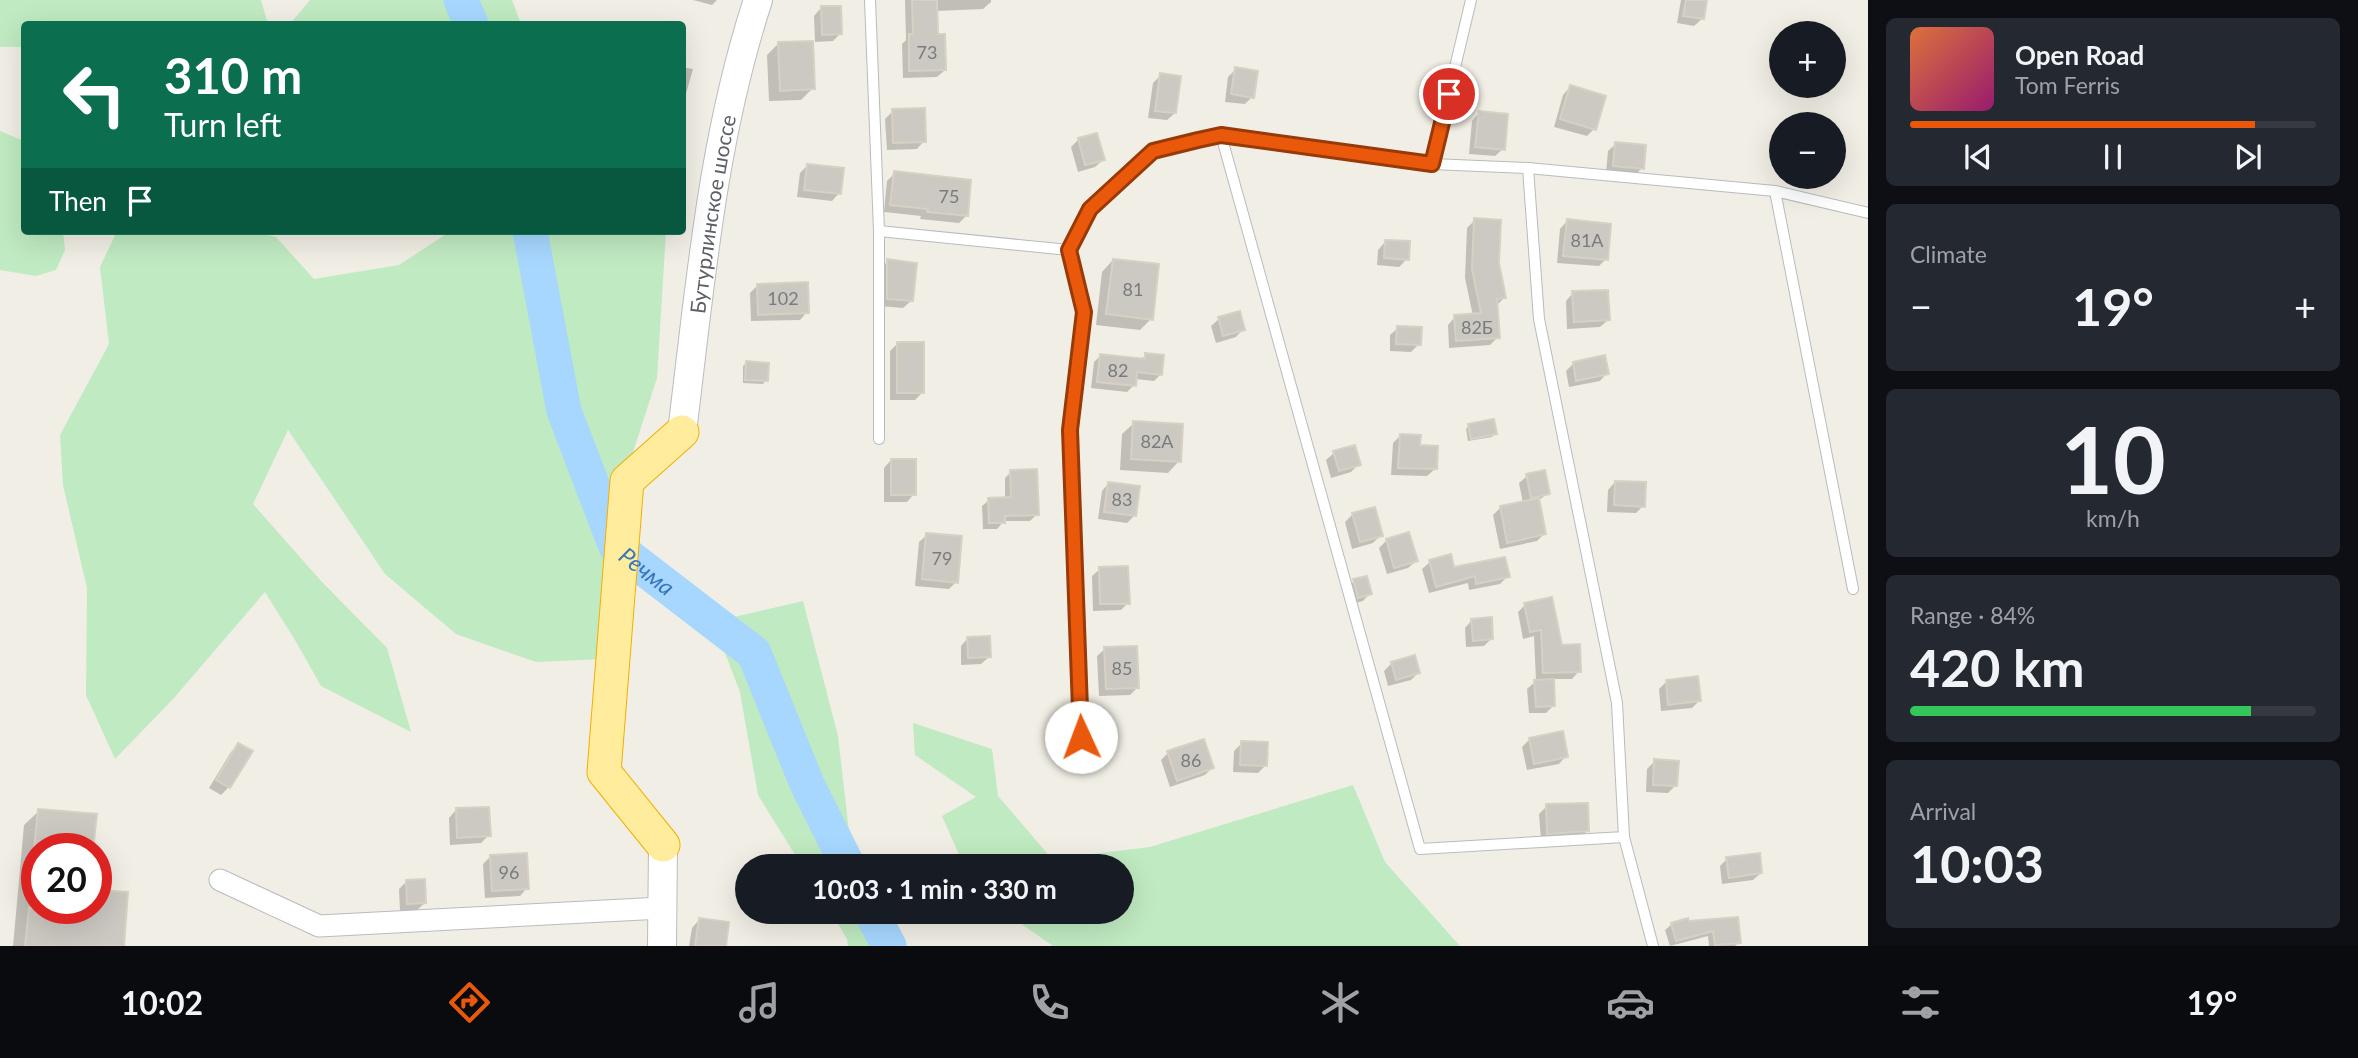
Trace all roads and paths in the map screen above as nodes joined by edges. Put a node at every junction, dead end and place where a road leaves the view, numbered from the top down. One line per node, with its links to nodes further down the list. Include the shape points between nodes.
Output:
1 (758, 0): 11 (main road, Бутурлинское шоссе, via 735,78 711,197)
2 (870, 0): 9 (lane)
3 (1471, 0): 5 (lane)
4 (1221, 135): 5 (lane); 10 (lane, via 1153,151 1090,209); 15 (lane, via 1420,849)
5 (1432, 164): 6 (lane)
6 (1528, 168): 7 (lane); 15 (lane, via 1539,319 1617,703)
7 (1775, 191): 8 (lane); 13 (lane)
8 (1868, 213)
9 (879, 231): 10 (lane); 12 (lane)
10 (1069, 250): 14 (lane, via 1084,312 1070,430)
11 (682, 432): 16 (highway, via 627,481 604,772)
12 (879, 439)
13 (1853, 589)
14 (1081, 737)
15 (1624, 837): 20 (lane)
16 (663, 845): 18 (main road)
17 (220, 880): 18 (street, via 319,926)
18 (662, 908): 19 (main road)
19 (662, 946)
20 (1653, 946)

